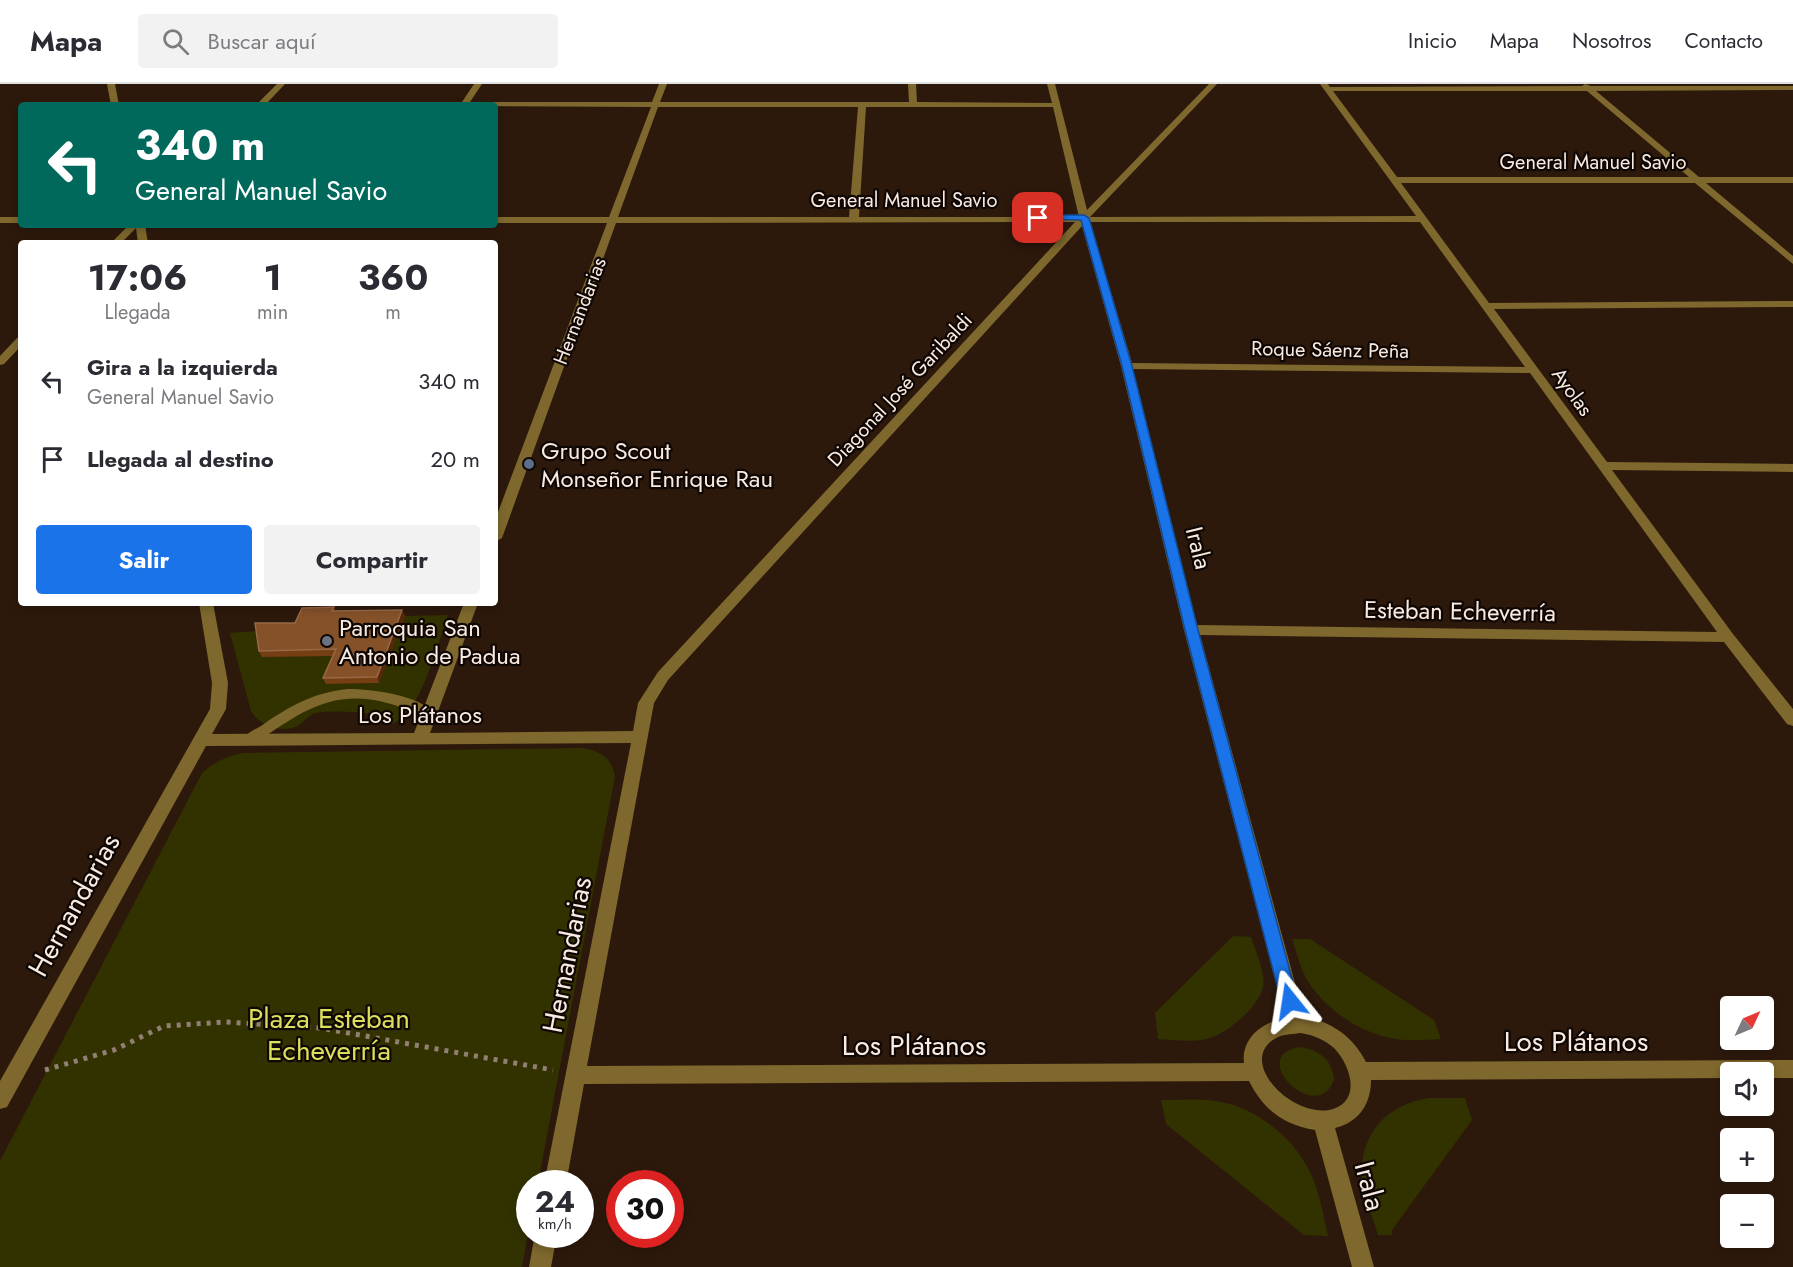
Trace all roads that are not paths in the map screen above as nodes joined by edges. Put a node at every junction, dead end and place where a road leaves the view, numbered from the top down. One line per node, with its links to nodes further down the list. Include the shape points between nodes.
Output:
1 (111, 84): 11 (street)
2 (281, 84): 12 (street)
3 (478, 84): 13 (street)
4 (663, 84): 15 (street, Hernandarias)
5 (912, 84): 17 (street)
6 (1051, 84): 18 (street, Irala)
7 (1213, 84): 23 (street, Diagonal José Garibaldi)
8 (1587, 86): 9 (street); 10 (street); 20 (street)
9 (1326, 87): 19 (street, Ayolas)
10 (1793, 88)
11 (114, 102)
12 (263, 102)
13 (466, 102)
14 (498, 105): 15 (street)
15 (655, 105): 16 (street); 28 (street, Hernandarias)
16 (862, 105): 17 (street); 22 (street)
17 (913, 105): 18 (street)
18 (1056, 105): 23 (street, Irala)
19 (1392, 180): 20 (street, General Manuel Savio); 24 (street, Ayolas)
20 (1697, 180): 21 (street, General Manuel Savio); 31 (street)
21 (1793, 180)
22 (854, 218): 23 (street, General Manuel Savio); 28 (street, General Manuel Savio)
23 (1084, 218): 24 (street, General Manuel Savio); 36 (street, Irala); 47 (street, Diagonal José Garibaldi, via 663,676 646,704)
24 (1421, 219): 33 (street, Ayolas)
25 (0, 220): 26 (street)
26 (18, 220)
27 (498, 220): 28 (street, General Manuel Savio)
28 (614, 220): 40 (street, Hernandarias)
29 (131, 228): 30 (street)
30 (119, 240)
31 (1793, 261)
32 (1793, 304): 33 (street)
33 (1487, 306): 37 (street, Ayolas)
34 (18, 343): 35 (street)
35 (0, 362)
36 (1127, 366): 37 (street, Roque Sáenz Peña); 43 (street, Irala)
37 (1532, 370): 38 (street, Ayolas)
38 (1602, 466): 39 (street); 44 (street, Ayolas)
39 (1793, 468)
40 (498, 530)
41 (207, 606): 48 (street, Hernandarias, via 220,684 218,709)
42 (470, 606): 45 (street)
43 (1191, 630): 44 (street, Esteban Echeverría); 51 (street, Irala)
44 (1728, 637): 46 (street, Ayolas)
45 (429, 715): 49 (lane, via 389,697 331,695 310,703); 50 (street)
46 (1793, 720)
47 (639, 737): 50 (street, Los Plátanos); 55 (street, Hernandarias)
48 (201, 740): 49 (street, Los Plátanos); 56 (street, Hernandarias)
49 (249, 740): 50 (street, Los Plátanos)
50 (419, 740)
51 (1296, 1024): 53 (street, via 1318,1028 1335,1037); 54 (street, via 1276,1027 1259,1040 1253,1054)
52 (1793, 1069): 53 (street, Los Plátanos)
53 (1360, 1071): 58 (street, via 1362,1088 1357,1102 1340,1117)
54 (1254, 1072): 55 (street, Los Plátanos); 58 (street, via 1264,1092 1278,1106 1304,1118)
55 (574, 1075): 59 (street, Hernandarias)
56 (5, 1079): 57 (street, Hernandarias)
57 (0, 1100)
58 (1323, 1121): 62 (street, Irala)
59 (557, 1170)
60 (543, 1248): 61 (street)
61 (540, 1267)
62 (1363, 1267)

